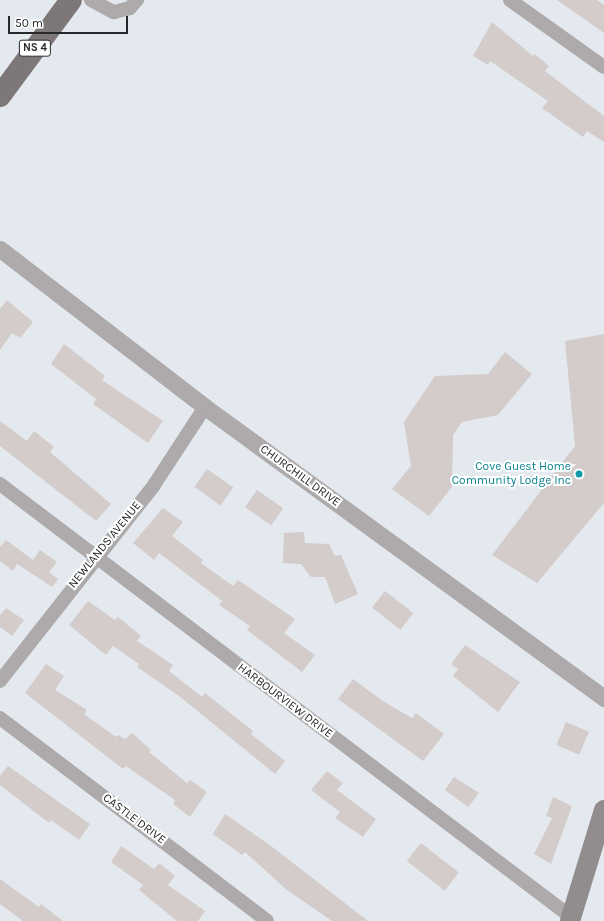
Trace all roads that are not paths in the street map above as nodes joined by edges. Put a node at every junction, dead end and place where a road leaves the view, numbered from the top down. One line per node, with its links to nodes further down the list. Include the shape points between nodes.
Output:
1 (71, 0): 6 (main road, NS 4)
2 (91, 0): 3 (street, via 114,12 130,8)
3 (137, 0)
4 (510, 0): 5 (street)
5 (604, 67)
6 (0, 96)
7 (0, 249): 8 (street, CHURCHILL DRIVE)
8 (205, 406): 10 (street, NEWLANDS AVENUE, via 154,485); 12 (street, CHURCHILL DRIVE)
9 (0, 484): 10 (street, HARBOURVIEW DRIVE)
10 (95, 558): 11 (street, NEWLANDS AVENUE); 15 (street, HARBOURVIEW DRIVE)
11 (0, 680)
12 (604, 698)
13 (0, 718): 16 (street, CASTLE DRIVE)
14 (604, 810): 15 (main road)
15 (570, 919)
16 (267, 921)

